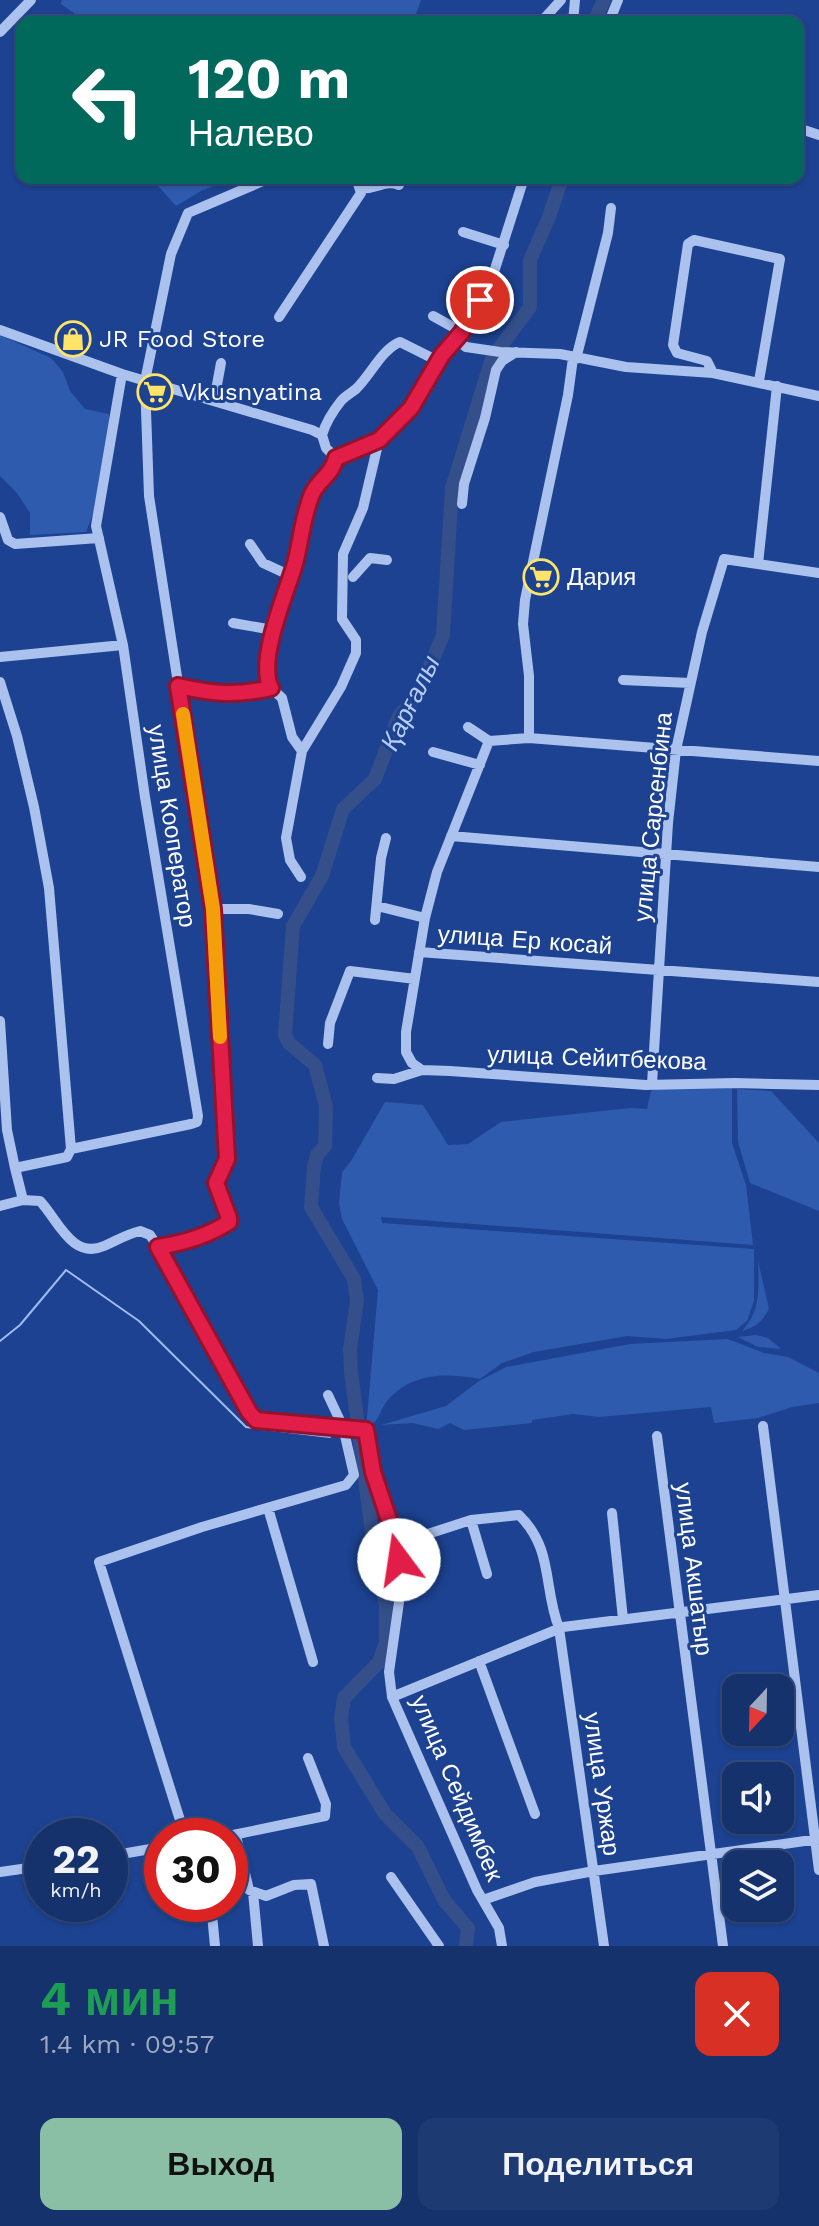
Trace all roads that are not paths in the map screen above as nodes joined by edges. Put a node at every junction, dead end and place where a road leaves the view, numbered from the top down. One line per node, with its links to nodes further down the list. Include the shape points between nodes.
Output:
1 (31, 0): 4 (street)
2 (561, 0): 3 (street)
3 (546, 16)
4 (0, 31)
5 (256, 184): 27 (street, via 188,213 171,254)
6 (357, 184): 11 (street)
7 (382, 184): 11 (street)
8 (395, 184): 10 (street)
9 (522, 184): 14 (street)
10 (399, 185)
11 (360, 188): 18 (street)
12 (611, 208): 22 (street)
13 (463, 232): 14 (street)
14 (504, 245): 16 (street)
15 (470, 287): 16 (street)
16 (477, 306): 20 (street)
17 (433, 316): 20 (street)
18 (279, 317)
19 (0, 330): 26 (street)
20 (459, 336): 21 (street, via 466,347); 23 (street)
21 (517, 351): 22 (street); 35 (street, via 496,370)
22 (575, 358): 25 (street); 54 (street, via 525,600 529,676)
23 (438, 361): 32 (street, via 400,342 393,345 344,397); 33 (street, via 420,396)
24 (221, 363): 31 (street)
25 (713, 373): 28 (street); 28 (street, via 707,361 677,353 673,345 688,244 694,240 781,262)
26 (122, 374): 27 (street); 37 (street, улица Кооператор, via 96,526)
27 (145, 381): 31 (street); 51 (street, via 149,496)
28 (759, 381): 29 (street)
29 (777, 386): 30 (street); 40 (street)
30 (819, 396)
31 (214, 401): 32 (street)
32 (322, 435): 34 (street)
33 (379, 440): 34 (street); 43 (street, via 363,508 343,554)
34 (336, 458): 42 (street, via 313,491)
35 (462, 504)
36 (0, 517): 37 (street, via 8,540 15,544)
37 (99, 538): 46 (street, улица Кооператор)
38 (250, 544): 42 (street, via 263,563)
39 (387, 560): 43 (street, via 370,558)
40 (758, 564): 41 (street, улица Сарсенбина); 50 (street, улица Сарсенбина, via 724,559)
41 (819, 573)
42 (291, 576): 45 (street)
43 (351, 576): 57 (street, via 342,619 356,640 356,653)
44 (233, 623): 45 (street)
45 (273, 630): 52 (street)
46 (123, 645): 47 (street); 81 (street, улица Кооператор, via 198,1116 191,1124)
47 (0, 657)
48 (623, 680): 50 (street)
49 (0, 682): 81 (street, via 17,736 49,888)
50 (690, 683): 56 (street, улица Сарсенбина)
51 (178, 686): 52 (street, via 244,695); 67 (street)
52 (271, 688): 57 (street, via 282,698 292,737)
53 (468, 727): 55 (street)
54 (524, 739): 55 (street); 56 (street)
55 (489, 741): 60 (street)
56 (676, 750): 59 (street); 63 (street, улица Сарсенбина)
57 (302, 751): 65 (street, via 286,838 290,860)
58 (433, 752): 60 (street)
59 (819, 761)
60 (480, 765): 61 (street)
61 (451, 836): 63 (street); 69 (street)
62 (386, 838): 66 (street)
63 (666, 855): 64 (street); 72 (street, улица Сарсенбина)
64 (819, 867)
65 (301, 877)
66 (377, 906): 69 (street); 70 (street)
67 (213, 909): 68 (street); 85 (street, via 227,1159 216,1183 229,1222 181,1244)
68 (278, 914)
69 (425, 918): 71 (street)
70 (375, 920)
71 (419, 952): 72 (street, улица Ер косай); 73 (street)
72 (658, 970): 74 (street, улица Ер косай); 79 (street, улица Сарсенбина)
73 (415, 979): 76 (street, via 350,971 330,1023); 77 (street, via 406,1052)
74 (819, 982)
75 (0, 1021): 82 (street, via 7,1130)
76 (328, 1044)
77 (422, 1070): 78 (street, улица Сейитбекова); 79 (street, улица Сейитбекова)
78 (377, 1078)
79 (652, 1084): 80 (street, улица Сейитбекова)
80 (819, 1085)
81 (71, 1149): 82 (street, улица Кооператор, via 67,1157)
82 (15, 1168): 83 (street)
83 (23, 1200): 84 (street); 85 (street, via 40,1201 71,1242 86,1249 140,1231)
84 (0, 1206)
85 (158, 1247): 88 (street, via 249,1412 262,1422)
86 (328, 1395): 88 (street)
87 (763, 1426): 96 (street)
88 (353, 1428): 90 (street, via 352,1480); 93 (street, via 366,1430 373,1472)
89 (657, 1436): 97 (street, улица Акшатыр)
90 (268, 1508): 101 (street); 105 (street, via 99,1562)
91 (612, 1513): 98 (street)
92 (471, 1520): 93 (street); 94 (street); 99 (street, улица Уржар, via 519,1515 533,1529)
93 (397, 1544): 102 (street)
94 (487, 1574)
95 (819, 1595): 96 (street, улица Сейдимбек)
96 (785, 1599): 97 (street, улица Сейдимбек); 107 (street)
97 (680, 1611): 98 (street, улица Сейдимбек); 108 (street, улица Акшатыр)
98 (623, 1619): 99 (street, улица Сейдимбек)
99 (559, 1628): 100 (street, улица Сейдимбек); 111 (street, улица Уржар)
100 (479, 1661): 102 (street, улица Сейдимбек); 104 (street)
101 (313, 1662)
102 (392, 1697): 116 (street, улица Сейдимбек)
103 (308, 1758): 106 (street, via 326,1804 325,1816)
104 (535, 1814)
105 (179, 1818)
106 (248, 1831)
107 (817, 1840): 108 (street); 110 (street)
108 (711, 1853): 111 (street); 124 (street, улица Акшатыр)
109 (24, 1869): 112 (street)
110 (819, 1870)
111 (594, 1871): 116 (street, via 535,1882); 123 (street, улица Уржар)
112 (0, 1872)
113 (391, 1877): 121 (street)
114 (248, 1887): 115 (street)
115 (253, 1892): 119 (street); 120 (street, via 266,1896 311,1884)
116 (483, 1900): 122 (street, улица Сейдимбек, via 499,1928)
117 (213, 1922): 118 (street)
118 (215, 1946)
119 (258, 1946)
120 (324, 1946)
121 (439, 1946)
122 (502, 1946)
123 (604, 1946)
124 (723, 1946)

